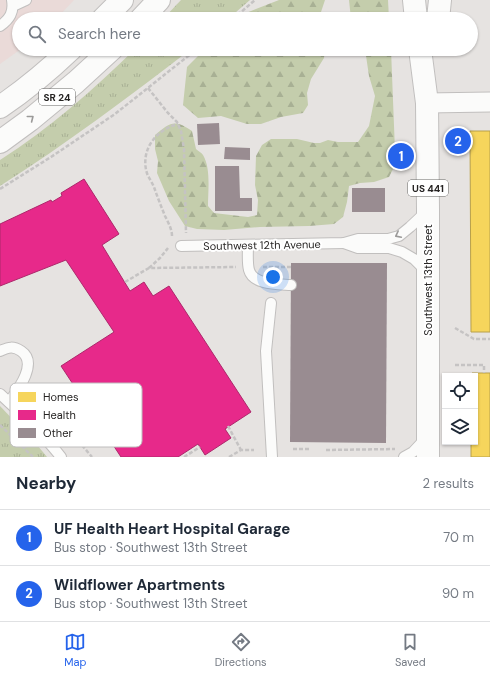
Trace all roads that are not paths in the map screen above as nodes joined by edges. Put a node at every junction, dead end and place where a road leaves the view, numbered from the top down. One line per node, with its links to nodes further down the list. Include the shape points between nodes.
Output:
1 (26, 0): 6 (lane)
2 (122, 0): 7 (main road)
3 (159, 0): 8 (main road)
4 (414, 0): 9 (main road)
5 (440, 0): 10 (main road)
6 (13, 3): 11 (lane, via 11,15)
7 (110, 12)
8 (148, 12)
9 (415, 12)
10 (439, 12)
11 (0, 26)
12 (64, 56): 18 (main road, SR 24)
13 (104, 56): 19 (main road, SR 24, one-way to 13, via 30,120)
14 (421, 56): 17 (main road, Southwest 13th Street / US 441)
15 (433, 56): 17 (main road, Southwest 13th Street / US 441)
16 (490, 102): 17 (street)
17 (427, 103): 20 (main road, Southwest 13th Street / US 441)
18 (0, 108)
19 (0, 142)
20 (428, 210): 21 (lane, Southwest 12th Avenue, one-way to 21, via 399,236 388,239 358,239); 24 (main road, Southwest 13th Street / US 441)
21 (344, 243): 22 (lane, Southwest 12th Avenue); 24 (lane, Southwest 12th Avenue, via 358,248 389,248 402,252 414,259)
22 (248, 245): 23 (lane, Southwest 12th Avenue); 25 (lane, via 249,271 256,279)
23 (184, 246)
24 (428, 273): 31 (main road, Southwest 13th Street / US 441)
25 (290, 285)
26 (271, 303): 34 (lane, via 266,351)
27 (0, 350): 28 (lane, via 16,348 28,360)
28 (21, 383)
29 (0, 394): 30 (lane)
30 (9, 402)
31 (428, 446): 35 (lane)
32 (53, 447): 33 (lane)
33 (61, 457)
34 (272, 457)
35 (404, 457)

